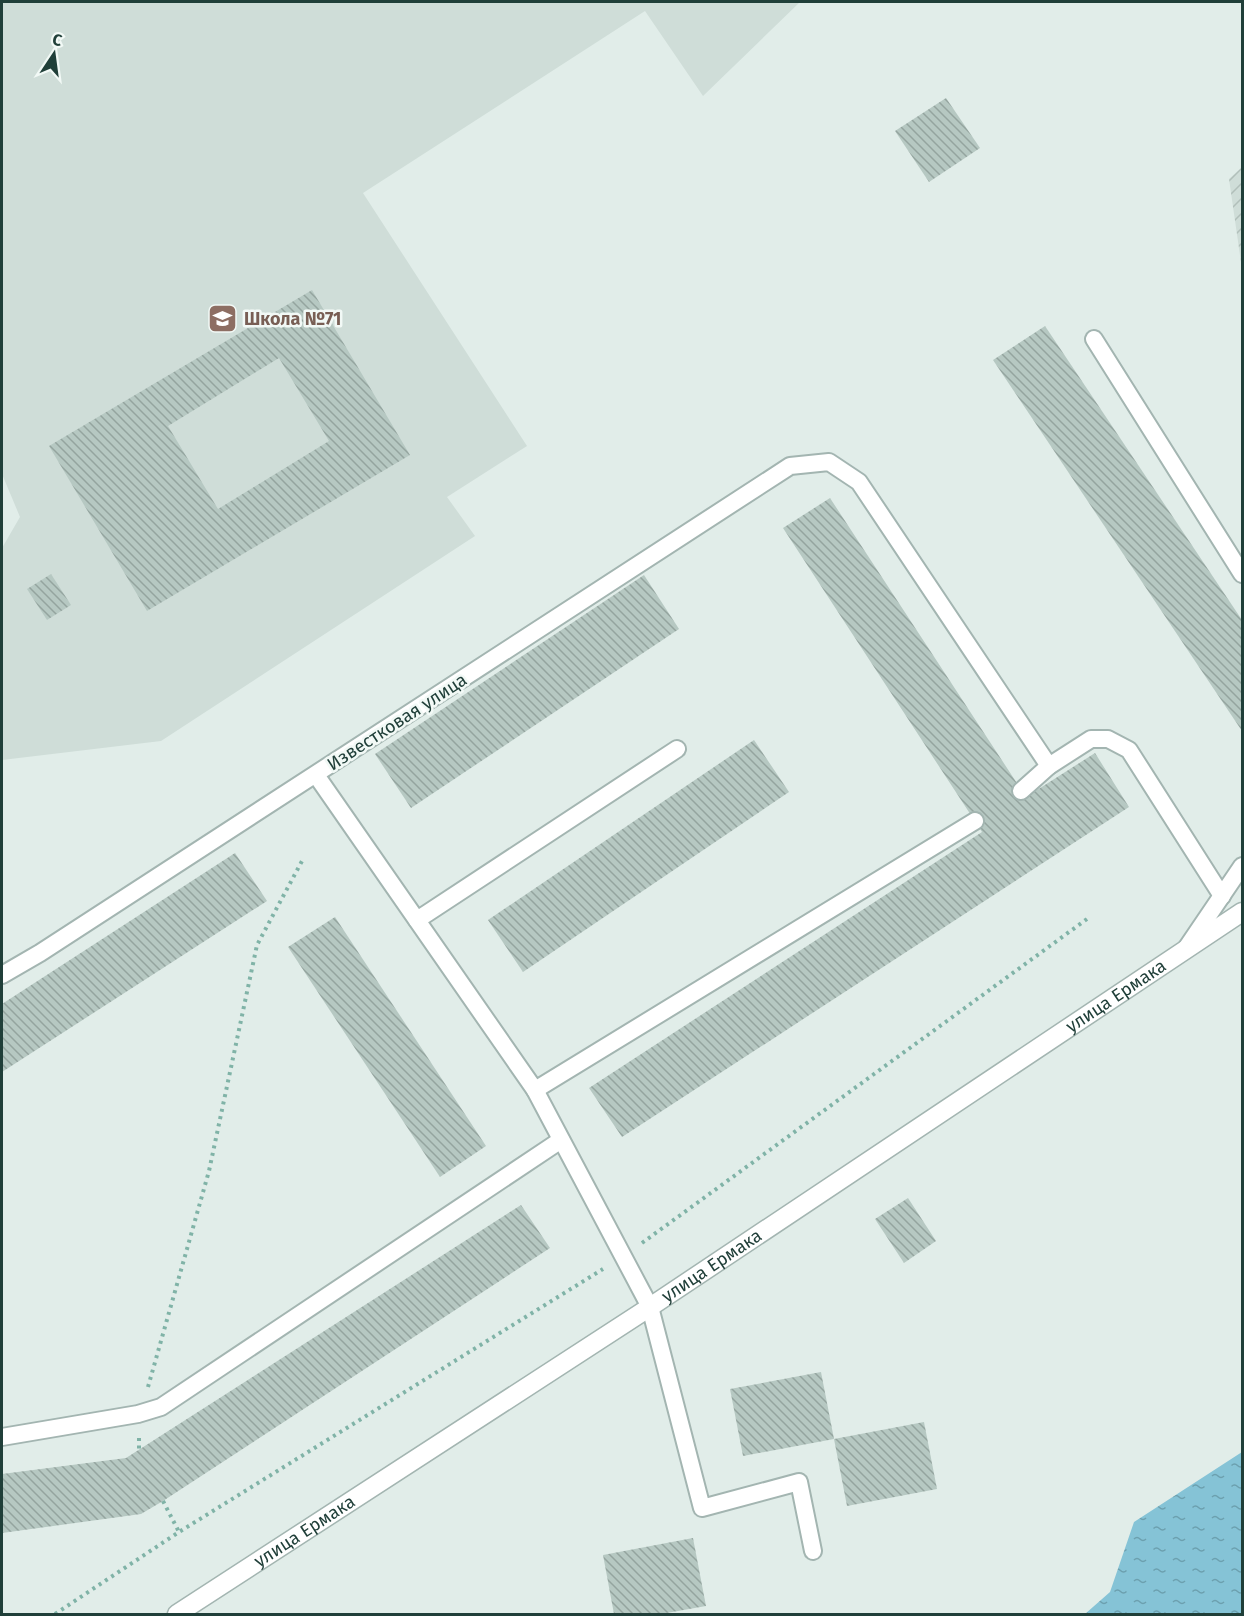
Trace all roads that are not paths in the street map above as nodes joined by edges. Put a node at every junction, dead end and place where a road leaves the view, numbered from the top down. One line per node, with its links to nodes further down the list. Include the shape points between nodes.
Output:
1 (1094, 339): 2 (lane)
2 (1242, 574)
3 (677, 749): 11 (lane)
4 (1049, 766): 5 (lane, Известковая улица, via 859,482 829,462 790,466); 6 (lane); 9 (lane, via 1091,739 1108,739 1129,750)
5 (316, 775): 11 (lane); 13 (lane, Известковая улица)
6 (1021, 791)
7 (975, 821): 14 (lane)
8 (1242, 866): 9 (lane)
9 (1222, 896): 12 (lane)
10 (1242, 912): 12 (street, улица Ермака)
11 (417, 920): 14 (lane)
12 (1185, 951): 16 (street, улица Ермака)
13 (2, 975)
14 (535, 1090): 15 (lane)
15 (561, 1140): 16 (lane); 17 (lane, via 160,1407)
16 (650, 1307): 18 (lane, via 702,1508 799,1482); 19 (street, улица Ермака)
17 (2, 1437)
18 (813, 1551)
19 (177, 1614)

